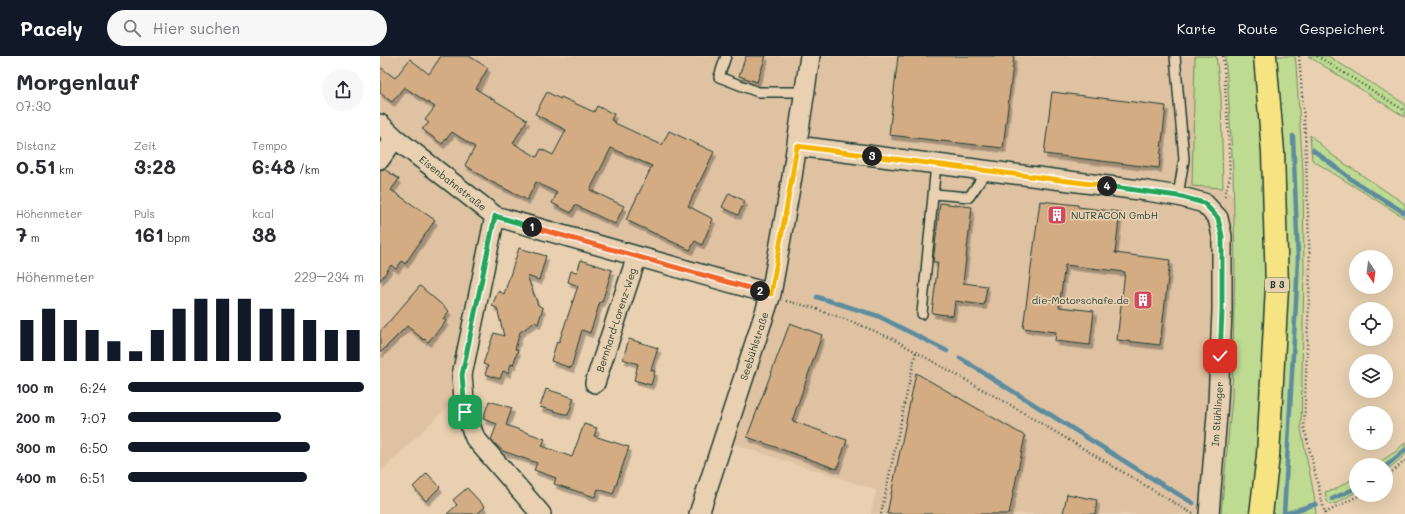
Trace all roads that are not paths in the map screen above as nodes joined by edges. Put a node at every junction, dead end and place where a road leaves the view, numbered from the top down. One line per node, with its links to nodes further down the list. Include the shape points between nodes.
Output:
1 (726, 56): 5 (lane, via 719,77 758,92)
2 (810, 56): 5 (street, Seebühlstraße)
3 (1175, 56): 13 (lane, via 1184,159)
4 (1265, 56): 22 (main road, B 3, via 1273,152 1277,287 1268,456)
5 (805, 92): 8 (street, Seebühlstraße)
6 (380, 124): 7 (street, Eisenbahnstraße)
7 (394, 138): 9 (street); 14 (street, Eisenbahnstraße)
8 (797, 146): 10 (street); 16 (street, Seebühlstraße)
9 (380, 159)
10 (936, 164): 11 (street); 12 (lane)
11 (987, 171): 12 (lane, via 969,197); 13 (street)
12 (934, 194): 17 (lane)
13 (1178, 196): 21 (street, Im Stühlinger, via 1204,203 1218,218 1222,236 1218,402)
14 (495, 216): 15 (street); 19 (street, Eisenbahnstraße, via 462,375 465,412 476,438)
15 (637, 256): 16 (street); 18 (street, Bernhard-Lorenz-Weg)
16 (770, 296): 20 (street, Seebühlstraße)
17 (922, 314)
18 (595, 383)
19 (541, 514)
20 (699, 514)
21 (1209, 514)
22 (1261, 514)

